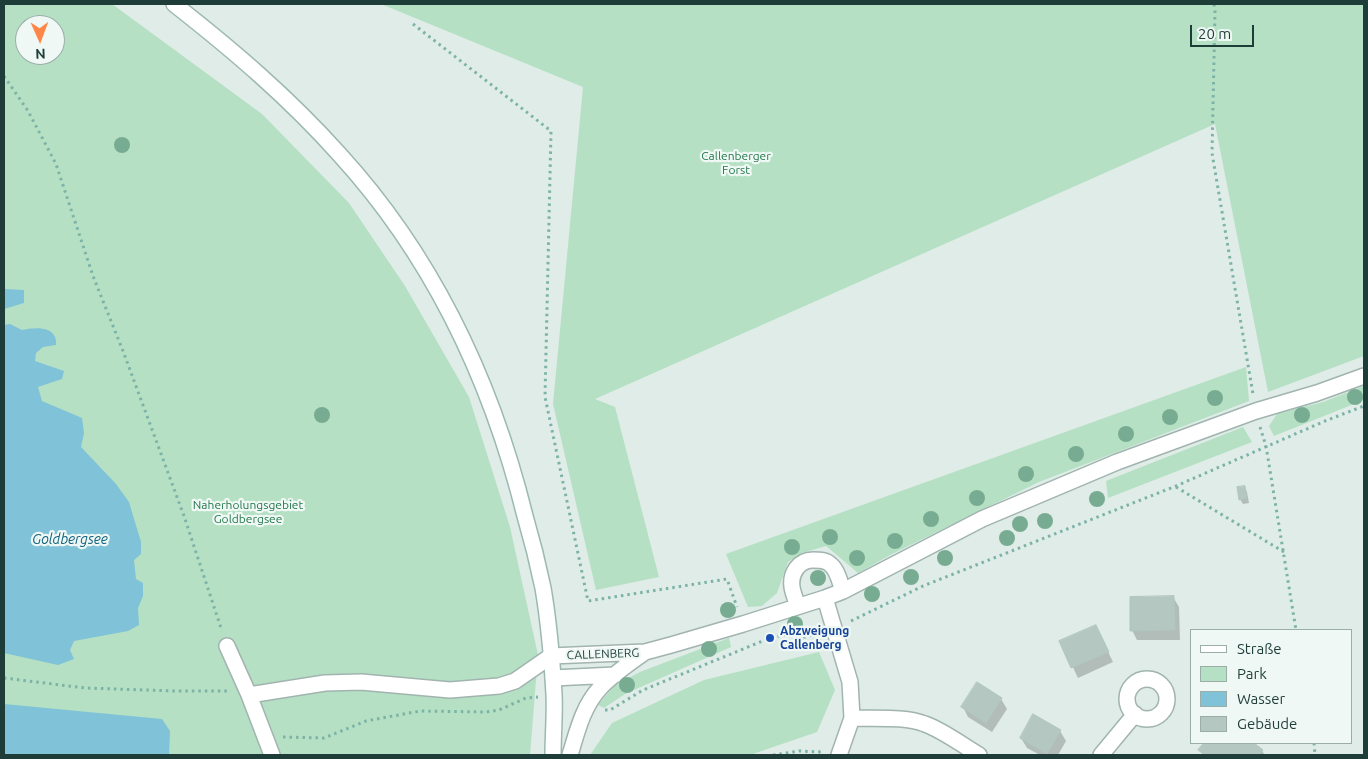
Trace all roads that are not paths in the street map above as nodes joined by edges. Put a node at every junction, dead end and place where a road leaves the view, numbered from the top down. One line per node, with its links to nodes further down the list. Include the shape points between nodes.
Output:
1 (174, 4): 8 (street, via 287,99 341,156 387,211 443,299 471,356 508,454 543,590)
2 (1364, 376): 3 (street, via 1117,462 982,519)
3 (842, 591): 4 (street); 5 (street, via 830,564 809,560 800,564 792,578)
4 (826, 598): 5 (street); 13 (street, via 850,682)
5 (798, 606): 7 (street)
6 (227, 646): 11 (street)
7 (645, 652): 8 (street, CALLENBERG); 9 (street, CALLENBERG)
8 (551, 656): 10 (street); 11 (street, via 515,681 499,686 450,690 361,682 325,683)
9 (614, 675): 10 (street); 17 (street, CALLENBERG, via 598,689 589,704)
10 (553, 678): 16 (street)
11 (249, 694): 15 (street)
12 (1135, 714): 19 (street)
13 (852, 718): 14 (street); 18 (street, via 924,723)
14 (840, 754)
15 (272, 755)
16 (553, 755)
17 (570, 755)
18 (979, 755)
19 (1101, 755)

